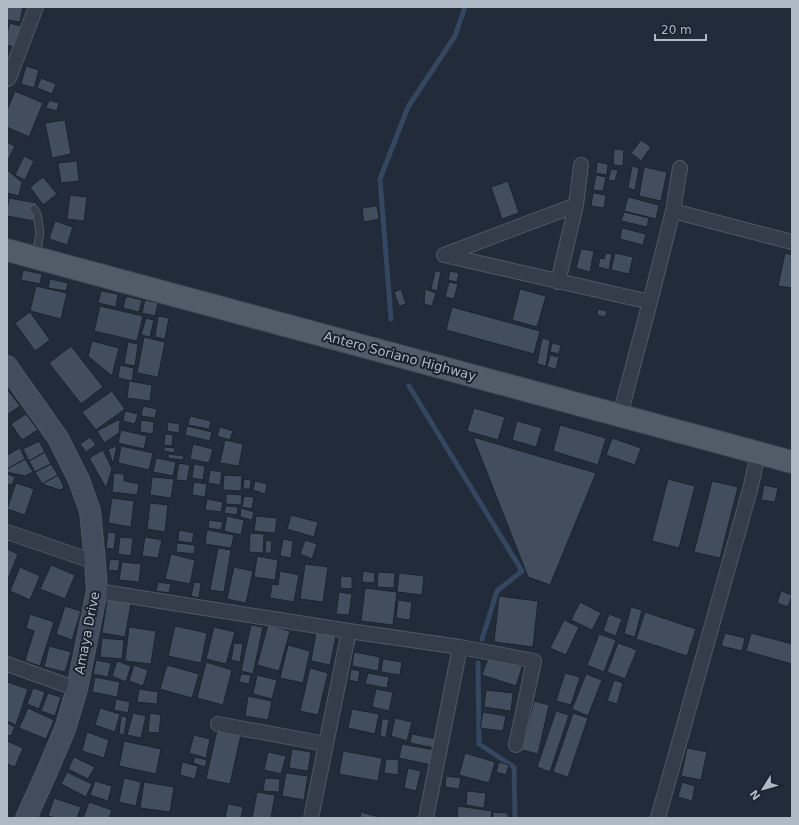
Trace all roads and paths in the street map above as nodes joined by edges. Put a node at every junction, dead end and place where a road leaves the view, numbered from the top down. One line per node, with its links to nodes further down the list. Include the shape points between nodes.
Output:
1 (36, 7): 2 (street)
2 (7, 79)
3 (580, 165): 5 (street)
4 (680, 168): 7 (street)
5 (576, 205): 11 (street); 11 (street, via 444,255)
6 (34, 209): 10 (lane, via 40,233)
7 (673, 211): 8 (street); 12 (street)
8 (792, 242)
9 (7, 250): 10 (main road, Antero Soriano Highway)
10 (35, 257): 14 (main road, Antero Soriano Highway)
11 (558, 282): 12 (street)
12 (650, 302): 14 (street)
13 (7, 366): 18 (street, Amaya Drive, via 58,438 79,480 90,511)
14 (620, 415): 15 (main road, Antero Soriano Highway)
15 (758, 453): 16 (main road, Antero Soriano Highway); 30 (street)
16 (792, 462)
17 (7, 532): 18 (street)
18 (96, 562): 19 (street, Amaya Drive)
19 (97, 590): 20 (street); 23 (street, Amaya Drive)
20 (349, 631): 21 (street); 25 (street)
21 (460, 647): 26 (street, via 534,661); 29 (street)
22 (7, 664): 23 (street)
23 (77, 688): 27 (street, Amaya Drive, via 65,729)
24 (218, 724): 25 (street)
25 (326, 744): 28 (street)
26 (516, 745)
27 (26, 818)
28 (311, 818)
29 (426, 818)
30 (658, 818)

